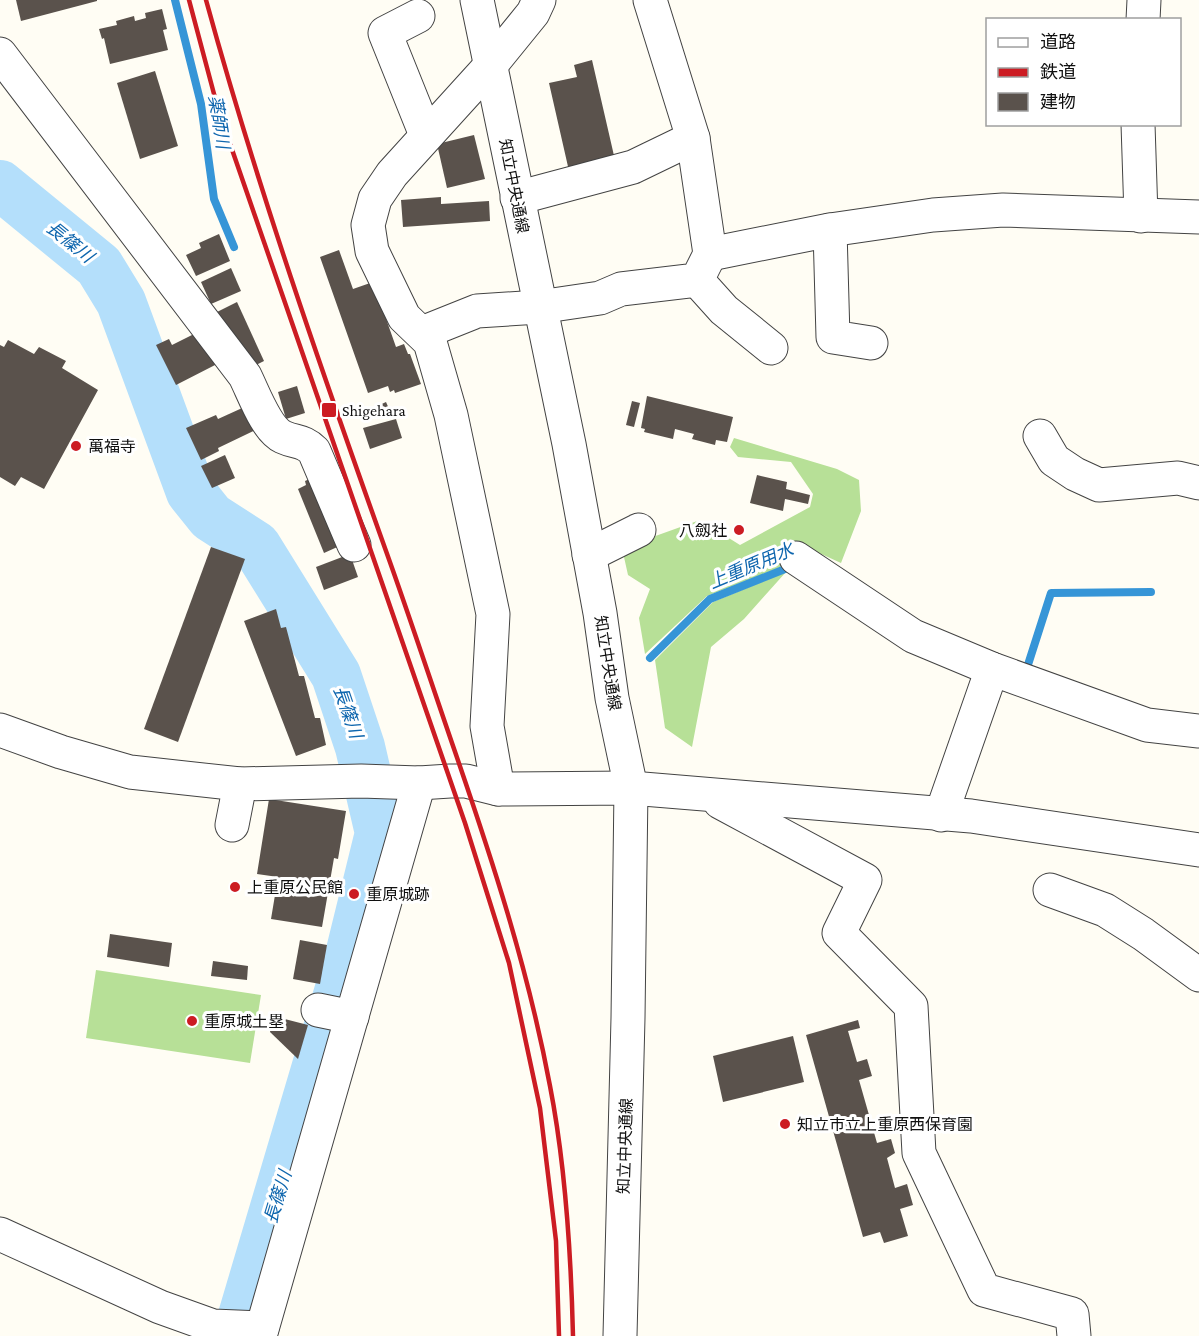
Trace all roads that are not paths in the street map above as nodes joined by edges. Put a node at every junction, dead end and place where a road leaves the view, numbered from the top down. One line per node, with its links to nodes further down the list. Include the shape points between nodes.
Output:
1 (477, 0): 8 (street, 知立中央通線)
2 (539, 0): 8 (street)
3 (650, 0): 11 (street)
4 (1144, 0): 6 (street)
5 (410, 12): 10 (street, via 385,33)
6 (1143, 18)
7 (0, 54): 24 (street, via 245,376 272,430 284,438 306,443 314,451)
8 (490, 66): 10 (street); 12 (street, 知立中央通線)
9 (1138, 126): 13 (street)
10 (426, 135): 18 (street, via 375,199 368,225 372,251 404,318)
11 (693, 138): 12 (street, via 633,167); 16 (street)
12 (517, 198): 17 (street, 知立中央通線)
13 (1141, 216): 14 (street); 15 (street, via 1003,210 933,215)
14 (1199, 217)
15 (830, 230): 16 (street); 19 (street, via 833,337)
16 (704, 267): 17 (street, via 600,298); 20 (street, via 724,310)
17 (539, 307): 18 (street, via 477,311); 25 (street, 知立中央通線)
18 (422, 333): 33 (street, via 430,342 451,415 493,614 487,726)
19 (871, 343)
20 (771, 348)
21 (1040, 436): 22 (street, via 1054,460 1100,485 1178,478)
22 (1199, 483)
23 (639, 530): 25 (street)
24 (354, 545)
25 (589, 555): 32 (street, 知立中央通線)
26 (802, 562): 27 (street, via 913,636)
27 (992, 669): 29 (street, via 1148,725); 35 (street)
28 (0, 730): 31 (street, via 130,772)
29 (1199, 731)
30 (419, 783): 31 (street); 33 (street, via 466,781); 41 (street, via 337,1014)
31 (240, 784): 36 (street)
32 (631, 788): 33 (street); 34 (street); 42 (street, 知立中央通線)
33 (498, 789)
34 (708, 795): 35 (street); 43 (street, via 865,880 839,933 911,1006 919,1153 984,1290 1072,1314)
35 (940, 815): 37 (street, via 971,816)
36 (232, 825)
37 (1199, 850)
38 (1050, 890): 39 (street, via 1105,909)
39 (1199, 975)
40 (0, 1234): 41 (street, via 160,1306 213,1326)
41 (256, 1331)
42 (620, 1336)
43 (1074, 1336)

